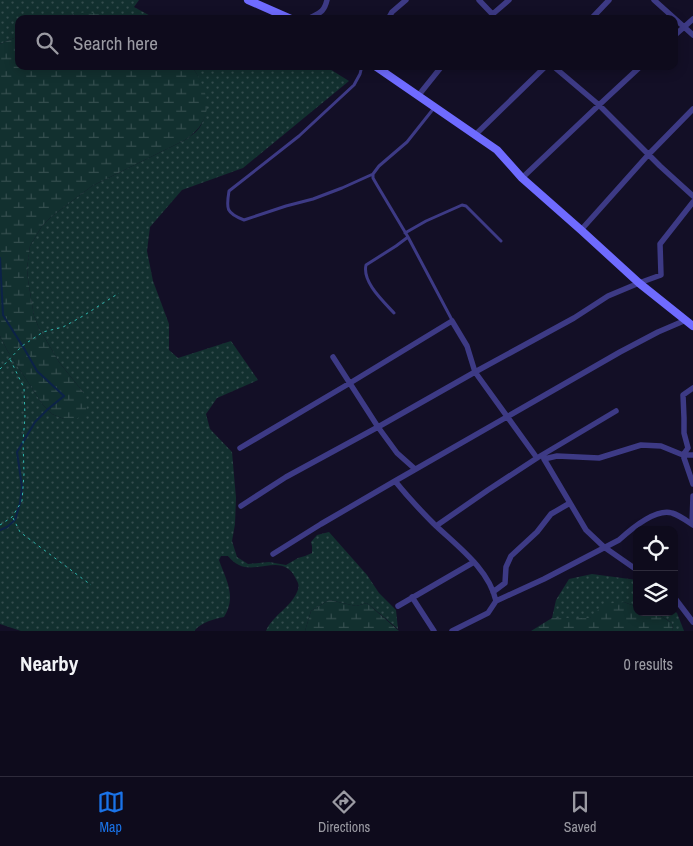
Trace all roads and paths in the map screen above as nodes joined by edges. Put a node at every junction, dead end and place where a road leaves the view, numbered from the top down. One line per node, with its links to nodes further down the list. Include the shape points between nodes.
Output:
1 (248, 0): 9 (street)
2 (327, 0): 8 (street)
3 (406, 0): 12 (street)
4 (479, 0): 13 (street)
5 (509, 0): 14 (street)
6 (609, 0): 15 (street)
7 (654, 0): 16 (street)
8 (319, 13): 10 (street); 11 (street)
9 (281, 15)
10 (315, 15)
11 (321, 15)
12 (390, 15)
13 (488, 15)
14 (490, 15)
15 (595, 15)
16 (671, 15)
17 (693, 19): 19 (street)
18 (678, 22): 19 (street)
19 (684, 27): 20 (street); 21 (street)
20 (678, 32)
21 (693, 35)
22 (361, 70): 34 (lane, via 354,85 313,124 229,191 227,205 234,216 244,220 320,196)
23 (384, 70): 28 (street)
24 (439, 70): 28 (street)
25 (542, 70): 32 (street)
26 (558, 70): 29 (street)
27 (637, 70): 29 (street)
28 (418, 96): 30 (street)
29 (599, 105): 33 (street); 35 (street)
30 (434, 107): 32 (street); 34 (lane, via 407,142)
31 (693, 109): 33 (street)
32 (474, 135): 35 (street, via 497,150)
33 (648, 155): 36 (street); 38 (street)
34 (373, 174): 39 (lane)
35 (522, 178): 38 (street)
36 (693, 196)
37 (693, 202): 41 (street, via 660,244 661,275)
38 (581, 230): 41 (street)
39 (407, 235): 40 (lane, via 426,221 462,205); 43 (lane, via 366,265 364,271 366,279); 45 (lane)
40 (501, 242)
41 (639, 283): 44 (street); 50 (street, via 608,296)
42 (119, 293): 48 (path, via 64,327 43,332)
43 (394, 313)
44 (686, 320): 46 (street); 54 (street, via 620,352)
45 (452, 321): 50 (street, via 467,346); 51 (street)
46 (693, 326)
47 (334, 358): 51 (street)
48 (10, 359): 49 (path); 66 (path, via 24,388 25,417 22,501)
49 (0, 369)
50 (475, 372): 54 (street); 55 (street)
51 (350, 383): 55 (street); 56 (street)
52 (693, 388): 57 (street, via 683,395 684,433 688,448)
53 (616, 411): 59 (street)
54 (507, 417): 59 (street); 60 (street)
55 (378, 427): 60 (street, via 396,453); 65 (street, via 286,477)
56 (240, 448)
57 (683, 455): 58 (street); 62 (street); 64 (street, via 661,446 641,445 599,458 557,456 544,459)
58 (693, 455)
59 (537, 458): 69 (street)
60 (415, 469): 61 (street)
61 (394, 481): 69 (street); 71 (street)
62 (693, 484)
63 (693, 496): 67 (street)
64 (570, 503): 70 (street, via 586,530); 75 (street, via 551,514 511,556 505,583)
65 (241, 506)
66 (12, 517): 68 (path); 74 (path, via 20,532)
67 (692, 524): 70 (street, via 670,512 658,514)
68 (0, 525)
69 (436, 526): 72 (street)
70 (604, 547): 73 (street); 77 (street)
71 (274, 554)
72 (474, 562): 75 (street); 76 (street)
73 (633, 567)
74 (91, 585)
75 (493, 592): 77 (street)
76 (412, 597): 79 (street); 81 (street)
77 (496, 601): 82 (street, via 488,613)
78 (678, 602): 80 (street)
79 (398, 606)
80 (693, 622)
81 (434, 631)
82 (452, 631)

